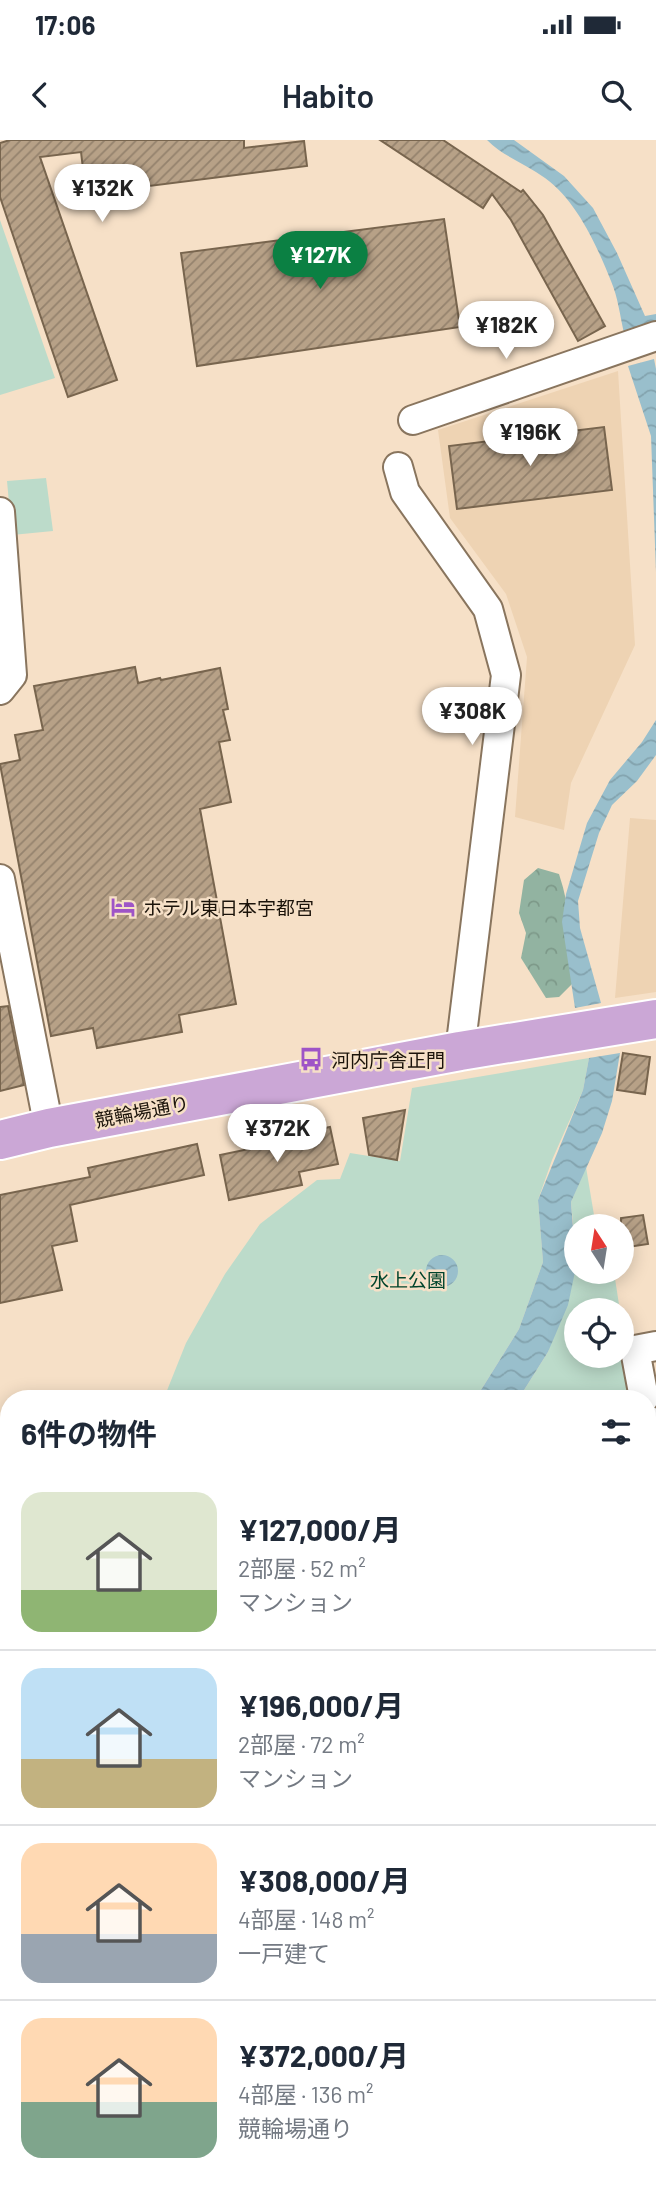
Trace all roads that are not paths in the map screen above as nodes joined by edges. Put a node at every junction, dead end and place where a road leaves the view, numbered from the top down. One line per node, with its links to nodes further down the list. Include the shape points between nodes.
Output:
1 (656, 335): 2 (street)
2 (412, 419)
3 (398, 467): 8 (street, via 405,492 488,608 506,675)
4 (0, 512): 5 (street, via 12,675)
5 (0, 690)
6 (0, 878): 9 (street)
7 (656, 1019): 8 (main road, 競輪場通り)
8 (460, 1051): 9 (main road, 競輪場通り)
9 (49, 1128): 10 (main road, 競輪場通り)
10 (0, 1140)
11 (656, 1346): 12 (street, via 635,1350)
12 (642, 1390)

